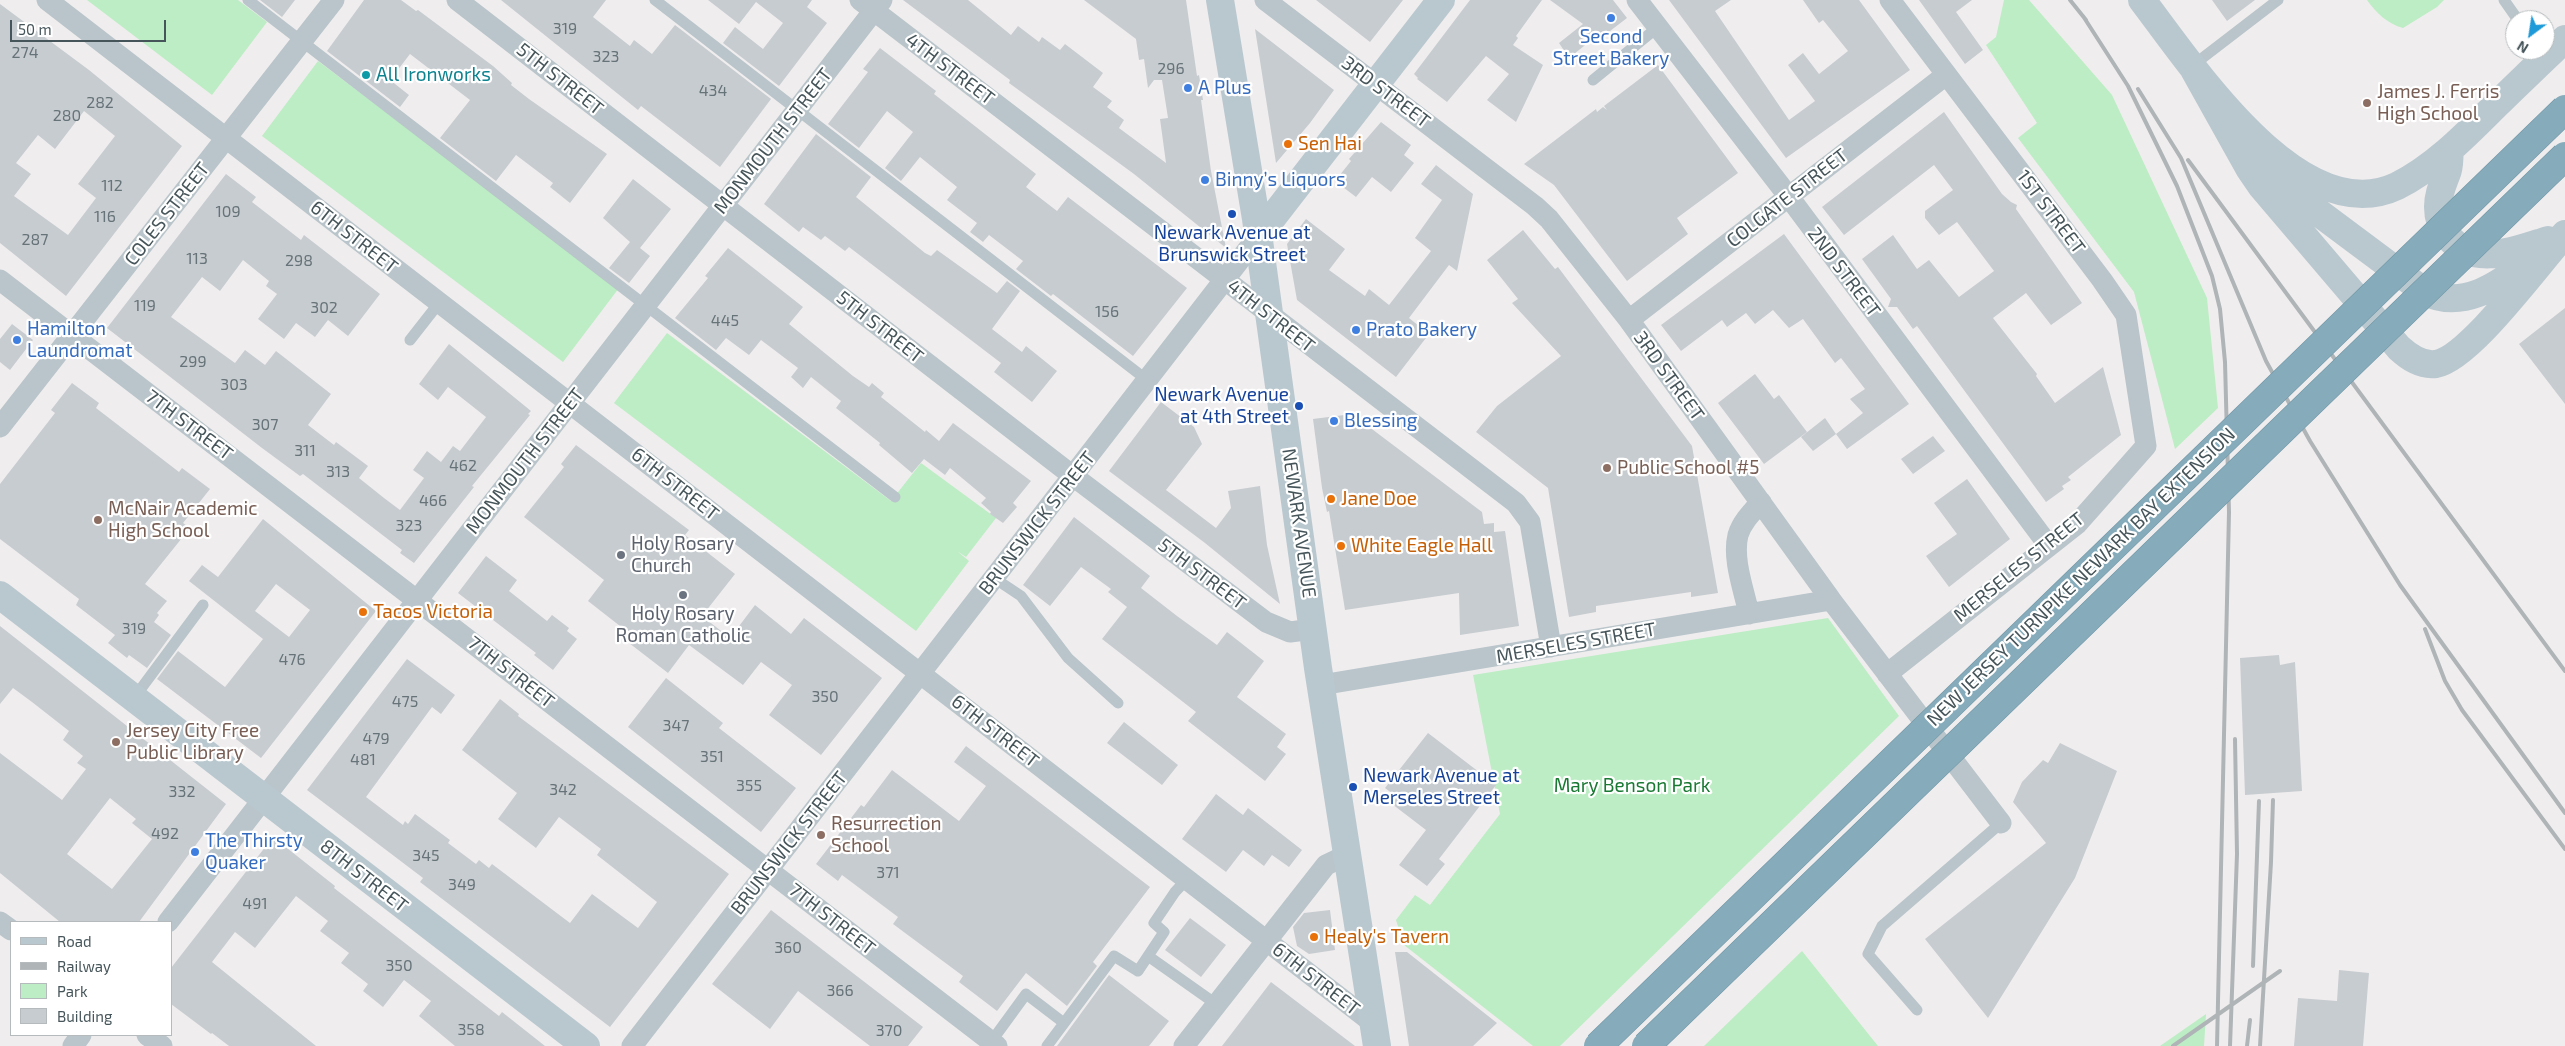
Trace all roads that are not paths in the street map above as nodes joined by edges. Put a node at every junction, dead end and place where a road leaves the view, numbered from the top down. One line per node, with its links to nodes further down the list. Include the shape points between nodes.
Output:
1 (47, 0): 24 (street, 6TH STREET)
2 (248, 0): 15 (lane)
3 (334, 0): 15 (street, COLES STREET)
4 (457, 0): 28 (street, 5TH STREET)
5 (655, 0): 23 (lane)
6 (1220, 0): 29 (main road, NEWARK AVENUE)
7 (1265, 0): 20 (street, 3RD STREET)
8 (1441, 0): 20 (main road, BRUNSWICK STREET)
9 (1637, 0): 14 (street, 2ND STREET)
10 (1890, 0): 18 (street, 1ST STREET)
11 (2142, 0): 17 (main road)
12 (2278, 0): 17 (lane)
13 (872, 4): 23 (street, MONMOUTH STREET); 32 (street, 4TH STREET)
14 (1658, 27): 19 (lane); 27 (street, 2ND STREET)
15 (302, 41): 24 (street, COLES STREET); 34 (lane)
16 (2537, 60): 25 (main road)
17 (2192, 66): 21 (main road); 25 (main road, via 2266,149 2300,175 2331,189 2363,193 2396,186)
18 (1946, 75): 27 (street, COLGATE STREET); 42 (street, 1ST STREET, via 2126,315 2146,446)
19 (1594, 80)
20 (1376, 84): 29 (main road, BRUNSWICK STREET); 36 (street, 3RD STREET, via 1542,213)
21 (2215, 108): 30 (main road, via 2283,185 2435,297 2468,297 2494,287); 30 (main road, via 2249,168 2275,204 2399,348 2414,360 2438,364 2464,347)
22 (2565, 109): 79 (highway, NEW JERSEY TURNPIKE NEWARK BAY EXTENSION, bridge)
23 (797, 110): 28 (street, MONMOUTH STREET); 39 (lane)
24 (227, 138): 33 (street, 6TH STREET); 37 (street, COLES STREET)
25 (2450, 150): 30 (main road, via 2438,208 2439,221 2445,233 2460,248 2489,255)
26 (2565, 156): 80 (highway, NEW JERSEY TURNPIKE NEWARK BAY EXTENSION, bridge)
27 (1788, 198): 36 (street, COLGATE STREET); 46 (street, 2ND STREET)
28 (723, 206): 34 (street, MONMOUTH STREET); 43 (street, 5TH STREET)
29 (1259, 235): 32 (street, BRUNSWICK STREET); 35 (main road, NEWARK AVENUE)
30 (2565, 235)
31 (0, 280): 37 (street, 7TH STREET)
32 (1225, 280): 35 (street, 4TH STREET); 39 (street, BRUNSWICK STREET)
33 (439, 303): 38 (lane); 40 (street, 6TH STREET)
34 (645, 306): 40 (street, MONMOUTH STREET); 44 (lane)
35 (1270, 315): 53 (main road, NEWARK AVENUE); 54 (street, 4TH STREET, via 1516,503 1530,522)
36 (1629, 320): 45 (street, 3RD STREET)
37 (71, 335): 41 (street, COLES STREET); 49 (street, 7TH STREET)
38 (410, 340)
39 (1147, 380): 43 (street, BRUNSWICK STREET)
40 (570, 403): 49 (street, MONMOUTH STREET); 55 (street, 6TH STREET)
41 (0, 427)
42 (2141, 451): 46 (street, MERSELES STREET, via 2076,524)
43 (1073, 476): 47 (street, BRUNSWICK STREET); 53 (street, 5TH STREET, via 1266,622 1290,632)
44 (895, 497)
45 (1761, 502): 50 (street, 3RD STREET); 52 (street, via 1745,520 1738,535 1737,555)
46 (2049, 546): 56 (street, MERSELES STREET)
47 (994, 578): 55 (street, BRUNSWICK STREET); 59 (lane, via 1021,596 1068,658)
48 (0, 595): 58 (main road, 8TH STREET)
49 (418, 600): 60 (street, MONMOUTH STREET); 63 (street, 7TH STREET)
50 (1831, 600): 52 (street, MERSELES STREET); 56 (street, 3RD STREET)
51 (203, 605): 58 (lane)
52 (1749, 614): 54 (street, MERSELES STREET)
53 (1313, 630): 57 (main road, NEWARK AVENUE)
54 (1551, 647): 57 (street, MERSELES STREET)
55 (920, 673): 63 (street, BRUNSWICK STREET); 64 (street, 6TH STREET)
56 (1887, 674): 61 (street, 3RD STREET)
57 (1321, 685): 62 (main road, NEWARK AVENUE)
58 (134, 698): 60 (main road, 8TH STREET)
59 (1118, 703)
60 (264, 798): 65 (street, MONMOUTH STREET); 75 (main road, 8TH STREET)
61 (2001, 823): 69 (lane, via 1882,926 1868,954)
62 (1347, 855): 66 (street, via 1326,865); 71 (main road, NEWARK AVENUE)
63 (768, 870): 73 (street, 7TH STREET); 76 (street, BRUNSWICK STREET)
64 (1187, 879): 66 (street, 6TH STREET); 67 (lane, via 1154,923 1164,932)
65 (169, 921)
66 (1266, 940): 68 (street); 71 (street, 6TH STREET)
67 (1148, 956): 68 (lane); 70 (lane, via 1138,971 1114,956)
68 (1216, 1004): 78 (street)
69 (1917, 1010)
70 (1064, 1023): 73 (lane, via 1026,994); 77 (lane)
71 (1375, 1034)
72 (148, 1036): 74 (street)
73 (994, 1044)
74 (162, 1046)
75 (586, 1046)
76 (632, 1046)
77 (1047, 1046)
78 (1184, 1046)
79 (1598, 1046)
80 (1646, 1046)

